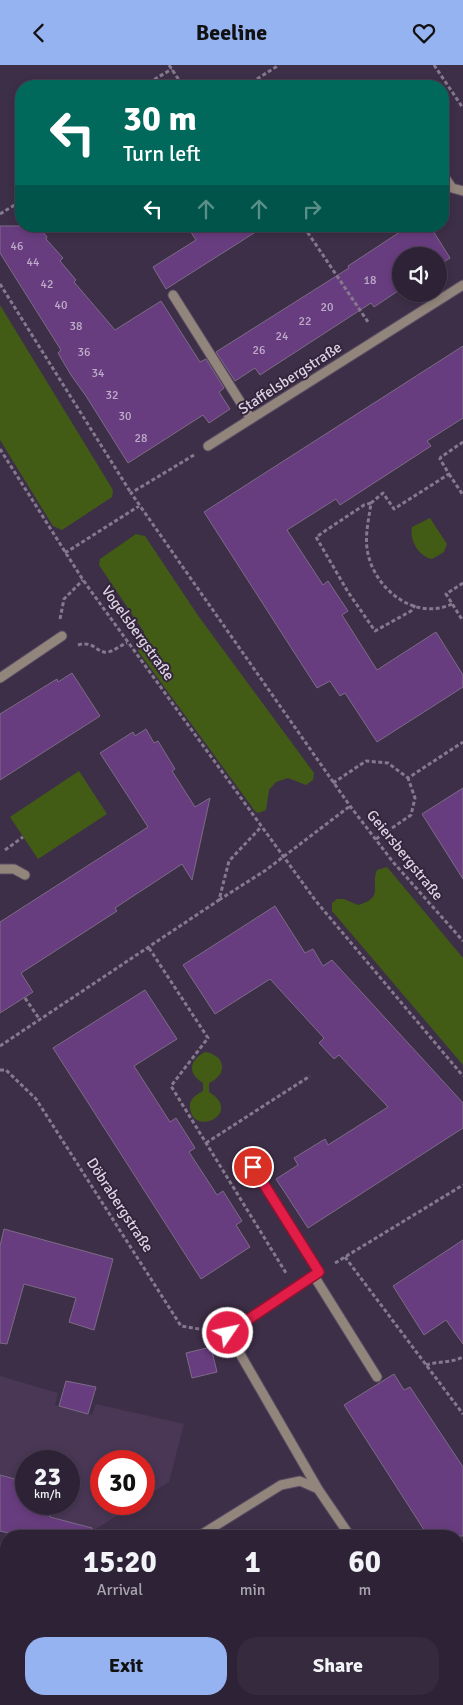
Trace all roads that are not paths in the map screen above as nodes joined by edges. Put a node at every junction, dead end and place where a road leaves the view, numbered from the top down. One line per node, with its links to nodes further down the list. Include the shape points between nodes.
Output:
1 (449, 184): 2 (street, via 452,188)
2 (463, 191)
3 (463, 285): 5 (street, Staffelsbergstraße)
4 (173, 295): 5 (street)
5 (251, 419): 6 (street, Staffelsbergstraße)
6 (208, 447)
7 (62, 637): 8 (street)
8 (0, 678)
9 (0, 869): 10 (street, via 14,869)
10 (25, 875)
11 (253, 1167): 12 (street)
12 (316, 1274): 13 (street); 14 (street, via 228,1333)
13 (377, 1377)
14 (318, 1489): 15 (street, via 300,1481 281,1485); 16 (street)
15 (209, 1530)
16 (346, 1530)

